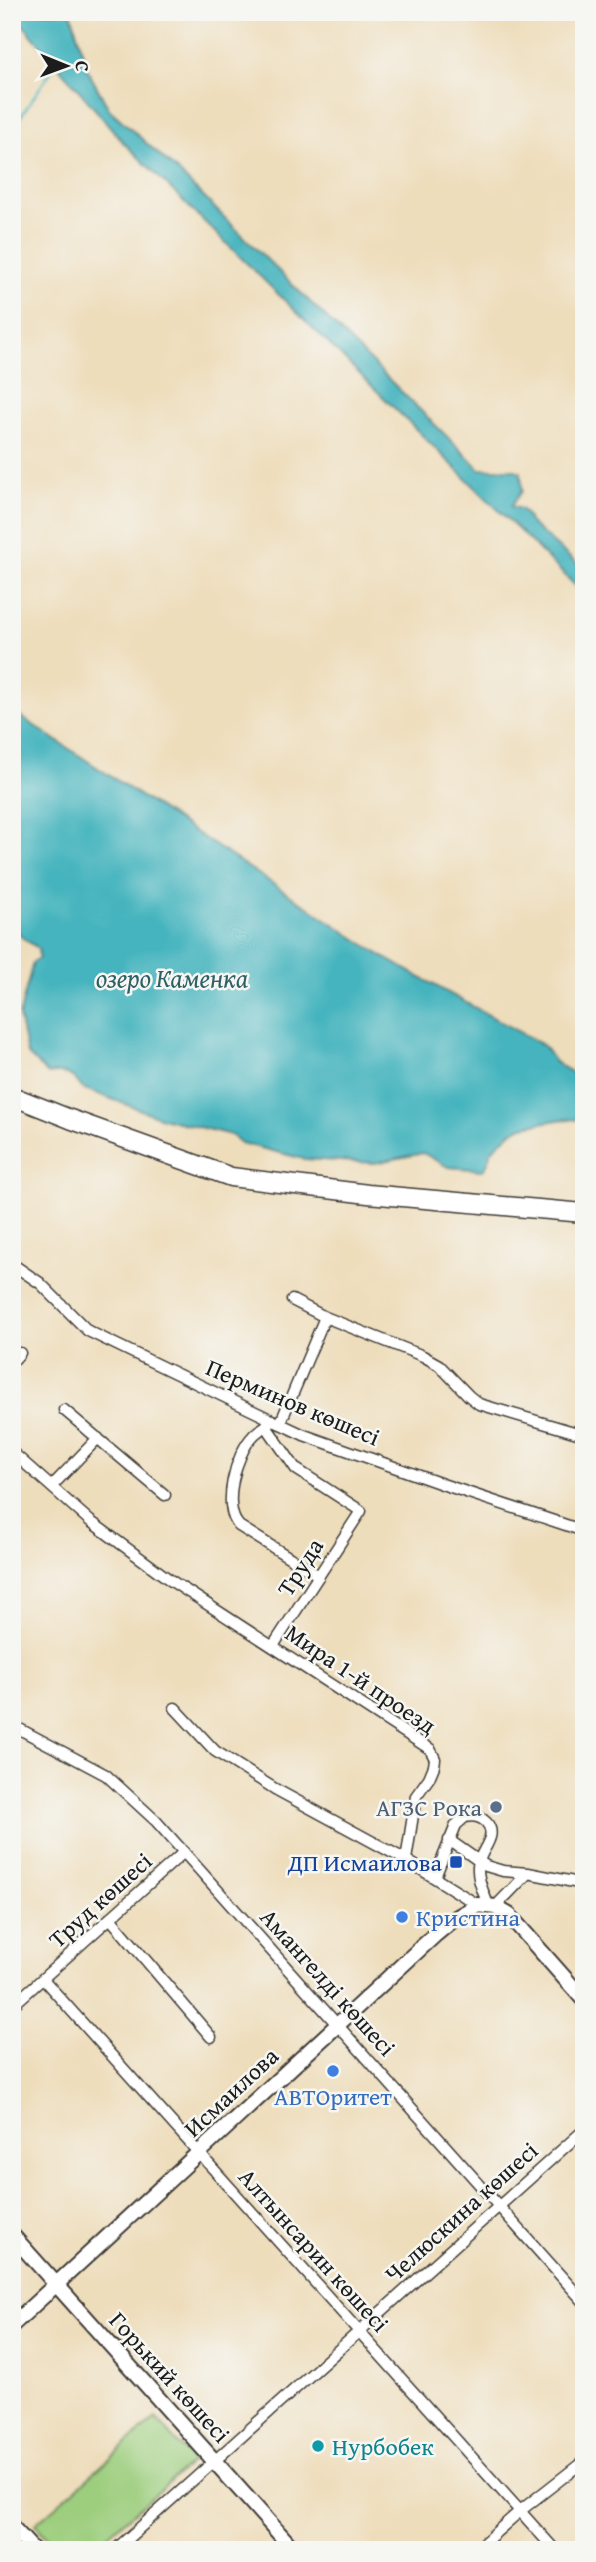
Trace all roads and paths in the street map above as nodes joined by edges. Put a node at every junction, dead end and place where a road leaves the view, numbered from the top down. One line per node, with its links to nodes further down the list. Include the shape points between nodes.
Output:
1 (12, 1096): 2 (highway, via 231,1177)
2 (584, 1213)
3 (12, 1264): 9 (street, Перминов көшесі, via 40,1283 88,1331)
4 (292, 1300): 5 (street)
5 (326, 1317): 9 (street); 10 (street, via 424,1356 480,1404)
6 (20, 1353): 7 (street)
7 (12, 1363)
8 (64, 1410): 11 (street)
9 (272, 1423): 15 (street, Перминов көшесі); 16 (street, Труда, via 296,1469 361,1511); 16 (street, via 252,1436 238,1462 232,1516 239,1526)
10 (584, 1435)
11 (98, 1438): 13 (street); 14 (street)
12 (12, 1452): 13 (street, Мира 1-й проезд)
13 (52, 1486): 17 (street, Мира 1-й проезд, via 90,1521 170,1580)
14 (165, 1495)
15 (584, 1531)
16 (319, 1576): 17 (street, Труда)
17 (273, 1646): 22 (street, Мира 1-й проезд, via 432,1752 433,1770 416,1797)
18 (175, 1709): 22 (street, via 215,1751)
19 (12, 1725): 21 (street, Амангелді көшесі, via 106,1775)
20 (449, 1840): 23 (street); 23 (street, via 465,1817 485,1820 491,1838); 25 (street)
21 (184, 1853): 28 (street, Труд көшесі); 32 (street, Амангелді көшесі)
22 (406, 1860): 25 (street)
23 (478, 1861): 24 (street, via 494,1869); 27 (street)
24 (528, 1873): 26 (street); 27 (street)
25 (435, 1877): 27 (street)
26 (584, 1884)
27 (487, 1905): 30 (street, via 509,1915); 32 (street, Исмаилова, via 454,1919)
28 (110, 1919): 29 (street, Труд көшесі); 33 (street)
29 (43, 1979): 31 (street, Труд көшесі); 35 (street, Алтынсарин көшесі)
30 (584, 2000)
31 (12, 2006)
32 (337, 2025): 35 (street, Исмаилова); 36 (street, Амангелді көшесі)
33 (211, 2038)
34 (584, 2130): 36 (street, Челюскина көшесі)
35 (199, 2153): 38 (street, Исмаилова); 41 (street, Алтынсарин көшесі)
36 (499, 2207): 39 (street, Амангелді көшесі); 41 (street, Челюскина көшесі)
37 (12, 2235): 38 (street, Горький көшесі)
38 (57, 2285): 40 (street, Исмаилова); 42 (street, Горький көшесі)
39 (584, 2302)
40 (12, 2325)
41 (359, 2332): 42 (street, Челюскина көшесі); 44 (street, Алтынсарин көшесі)
42 (215, 2460): 47 (street, Челюскина көшесі); 48 (street, Горький көшесі)
43 (584, 2461): 44 (street)
44 (520, 2511): 49 (street); 50 (street, Алтынсарин көшесі)
45 (12, 2527): 46 (street)
46 (33, 2550)
47 (115, 2550)
48 (294, 2550)
49 (476, 2550)
50 (555, 2550)

